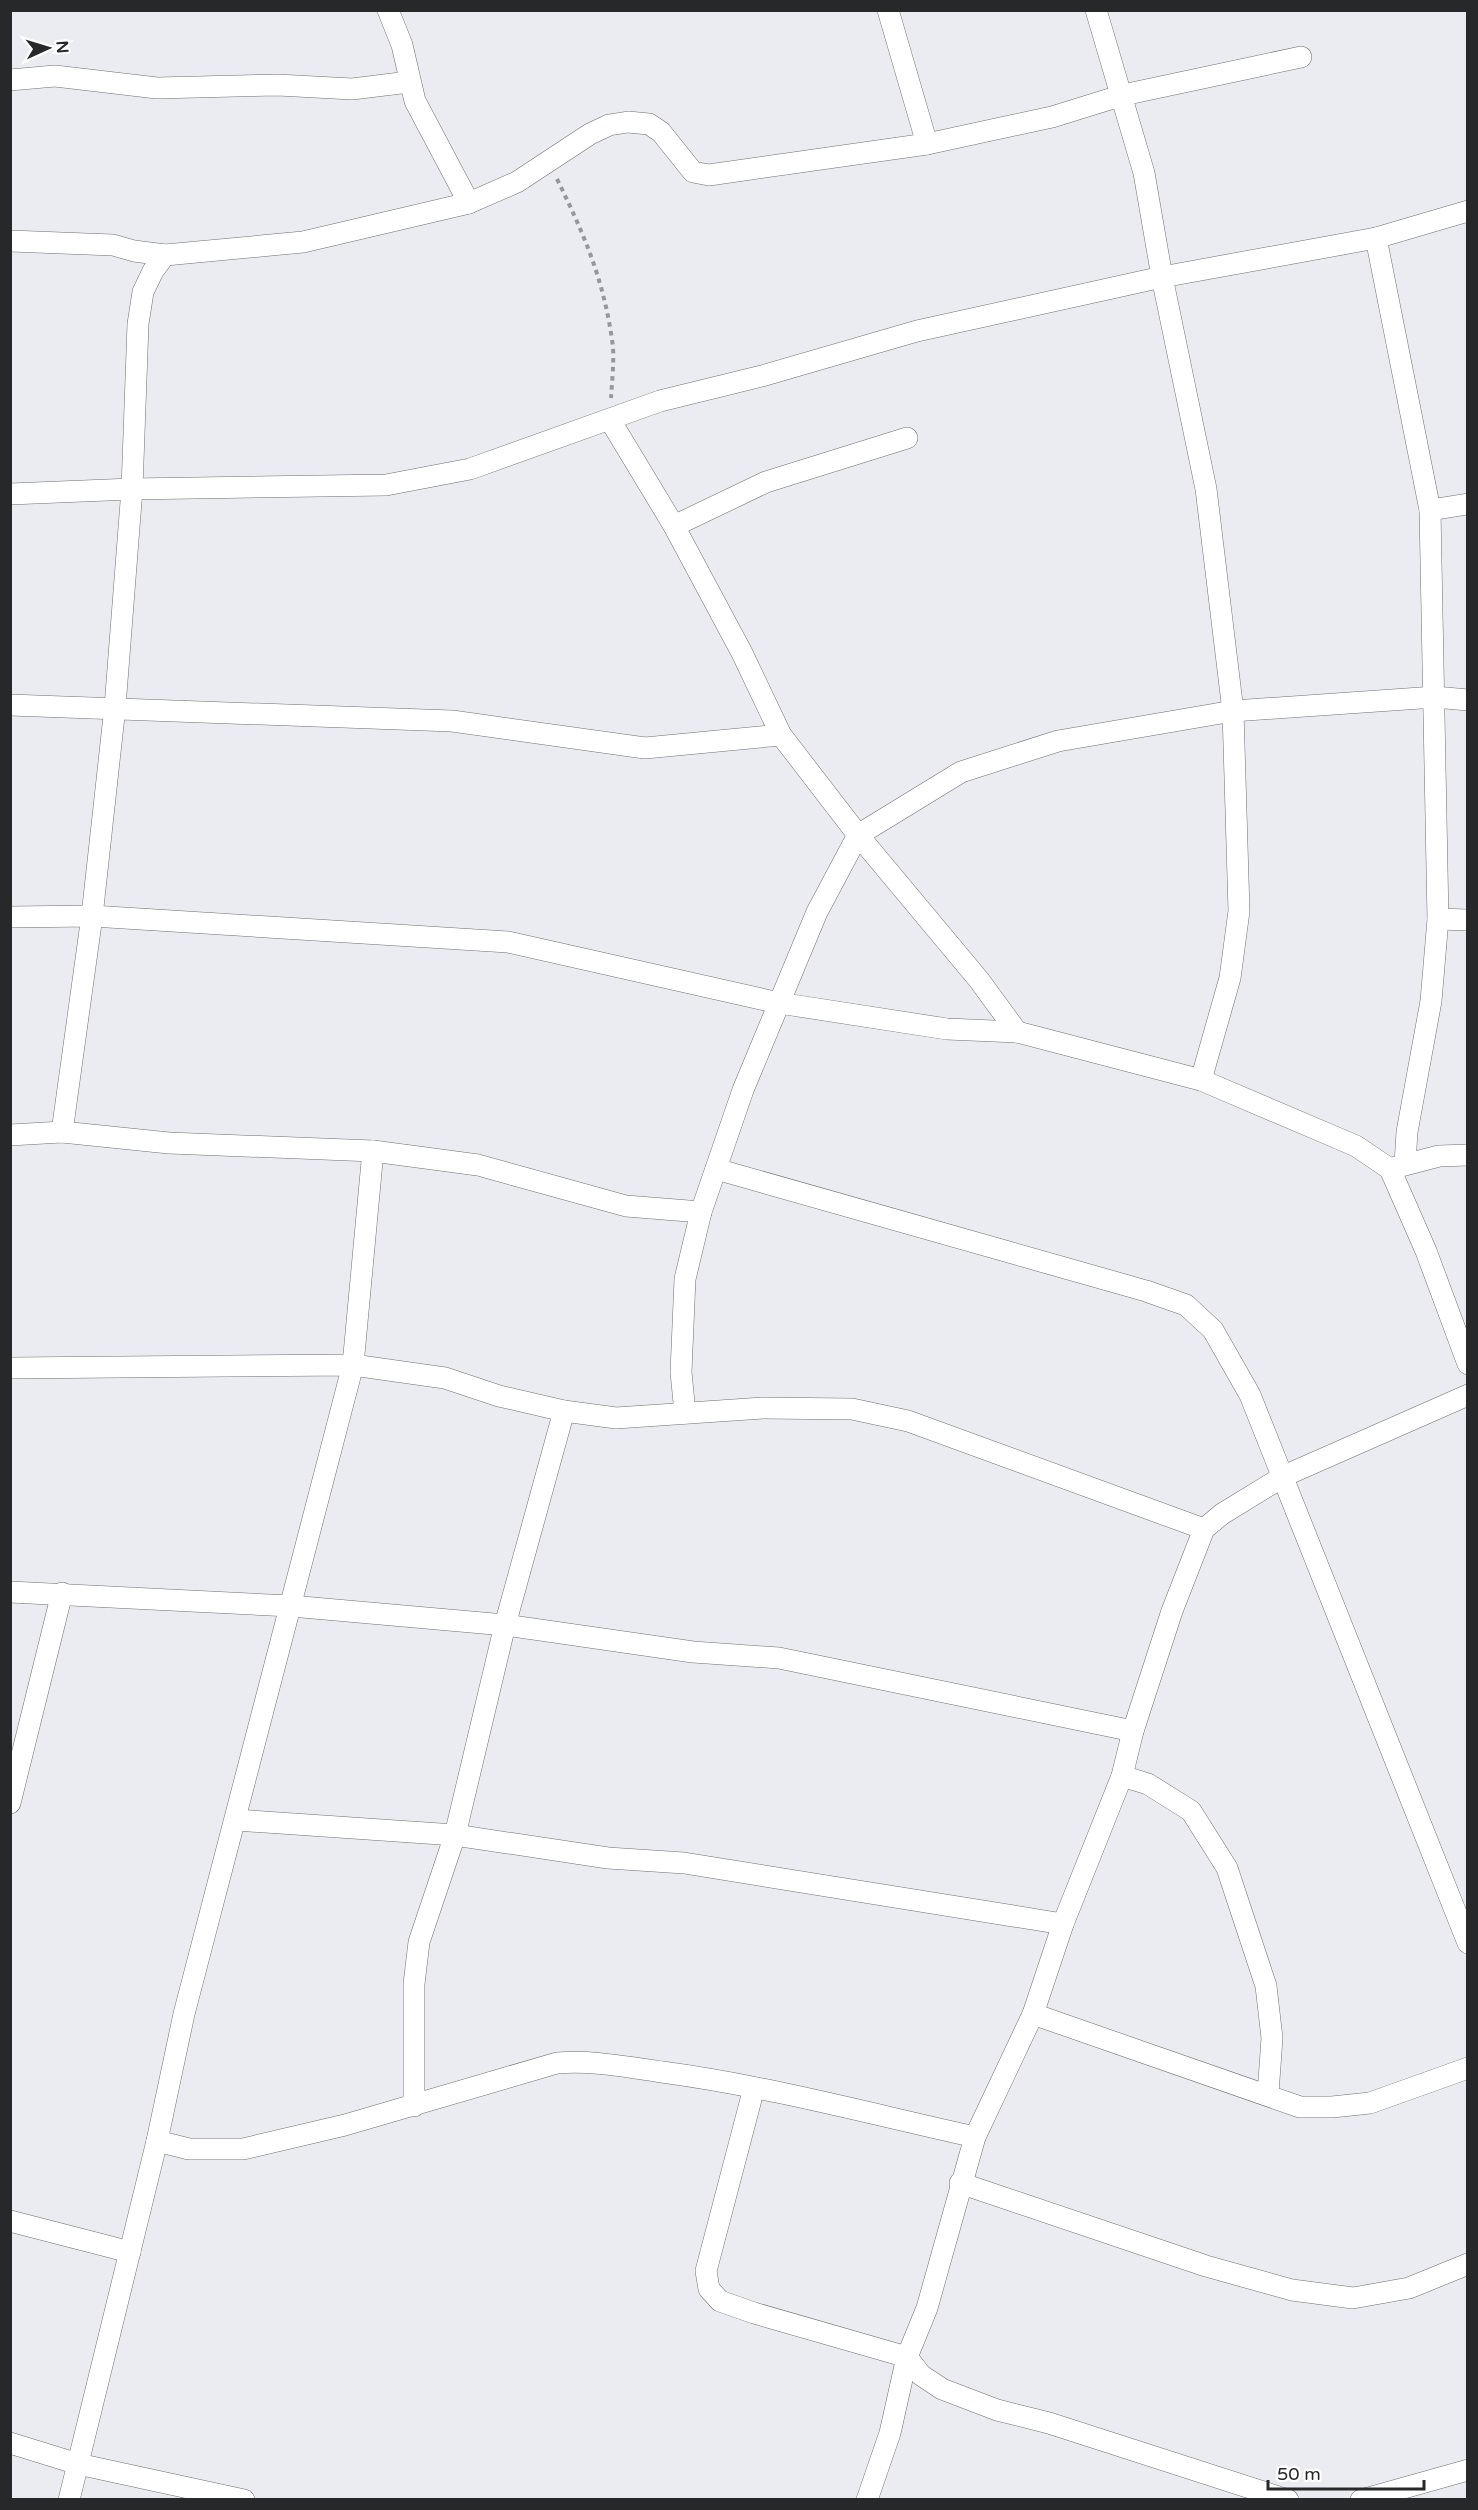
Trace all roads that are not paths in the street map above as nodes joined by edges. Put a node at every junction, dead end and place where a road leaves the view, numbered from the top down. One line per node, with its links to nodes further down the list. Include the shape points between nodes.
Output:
1 (388, 10): 6 (street, via 402,45)
2 (888, 10): 8 (street)
3 (1096, 10): 7 (street)
4 (1301, 57): 7 (street)
5 (10, 80): 6 (street, via 55,76 156,88 278,84 352,89)
6 (409, 82): 9 (street, via 415,101)
7 (1123, 95): 8 (street, via 1052,117); 14 (street, via 1144,173)
8 (927, 144): 9 (street, via 702,175 682,161 661,132 649,124 628,122 590,134 517,182)
9 (469, 202): 13 (street, via 303,242)
10 (1467, 211): 11 (street)
11 (1376, 238): 14 (street); 20 (street)
12 (10, 241): 13 (street, via 113,245)
13 (165, 255): 17 (street, via 143,292 138,324)
14 (1162, 277): 15 (street, via 917,331 660,401); 26 (street, via 1206,489)
15 (610, 420): 17 (street, via 470,469 387,485); 21 (street)
16 (907, 438): 21 (street, via 766,482)
17 (132, 489): 18 (street); 25 (street)
18 (10, 494)
19 (1467, 504): 20 (street)
20 (1430, 510): 22 (street)
21 (674, 526): 27 (street)
22 (1435, 697): 23 (street); 26 (street); 31 (street)
23 (1467, 700)
24 (10, 705): 25 (street)
25 (115, 707): 27 (street, via 452,721 645,748); 29 (street)
26 (1233, 711): 28 (street, via 1058,741 962,772); 35 (street, via 1239,911 1230,978)
27 (781, 735): 28 (street)
28 (858, 835): 33 (street, via 817,912); 34 (street, via 979,980)
29 (92, 916): 30 (street); 33 (street, via 508,942); 36 (street)
30 (10, 917)
31 (1438, 920): 32 (street); 40 (street, via 1431,1001)
32 (1467, 920)
33 (779, 1003): 34 (street, via 947,1029); 41 (street)
34 (1017, 1032): 35 (street)
35 (1201, 1080): 40 (street)
36 (62, 1132): 37 (street); 38 (street, via 170,1143)
37 (10, 1135)
38 (373, 1151): 42 (street, via 478,1165 626,1206); 44 (street)
39 (1467, 1155): 40 (street, via 1439,1156)
40 (1397, 1167): 43 (street)
41 (716, 1169): 42 (street); 49 (street, via 1186,1305 1213,1330 1250,1395)
42 (701, 1212): 48 (street, via 685,1279 681,1372)
43 (1467, 1364)
44 (353, 1365): 45 (street); 47 (street, via 446,1378); 53 (street)
45 (10, 1368)
46 (1467, 1395): 49 (street)
47 (564, 1412): 48 (street, via 616,1418); 54 (street)
48 (685, 1413): 50 (street, via 763,1408 852,1409 908,1421)
49 (1284, 1476): 50 (street, via 1222,1514); 61 (street)
50 (1204, 1530): 55 (street, via 1172,1611)
51 (10, 1592): 52 (street)
52 (62, 1593): 53 (street); 57 (street)
53 (291, 1606): 54 (street); 58 (street)
54 (505, 1625): 55 (street, via 693,1652 779,1658); 59 (street)
55 (1133, 1731): 56 (street)
56 (1122, 1776): 60 (street); 65 (street, via 1148,1784 1191,1811 1227,1868 1266,1986 1272,2038)
57 (10, 1803)
58 (236, 1820): 59 (street); 68 (street, via 184,2014)
59 (455, 1835): 60 (street, via 608,1858 684,1863); 66 (street, via 419,1942 414,1984)
60 (1063, 1924): 62 (street)
61 (1467, 1943)
62 (1033, 2014): 65 (street); 67 (street)
63 (1467, 2068): 65 (street, via 1370,2103 1300,2107)
64 (754, 2088): 66 (street, via 582,2061 557,2063); 67 (street); 73 (street, via 706,2271 709,2289 720,2301 754,2313)
65 (1268, 2094)
66 (414, 2106): 68 (street, via 243,2149 189,2148)
67 (975, 2137): 69 (street)
68 (157, 2141): 71 (street)
69 (960, 2183): 72 (street, via 1206,2266 1292,2290 1353,2298 1409,2288); 73 (street, via 927,2308)
70 (10, 2221): 71 (street)
71 (130, 2252): 75 (street)
72 (1467, 2264)
73 (907, 2357): 79 (street, via 890,2433); 80 (street, via 921,2375 942,2389 975,2402)
74 (10, 2443): 75 (street)
75 (78, 2464): 77 (street); 78 (street)
76 (1467, 2470): 81 (street)
77 (69, 2499)
78 (244, 2499)
79 (867, 2499)
80 (1288, 2499)
81 (1361, 2499)

